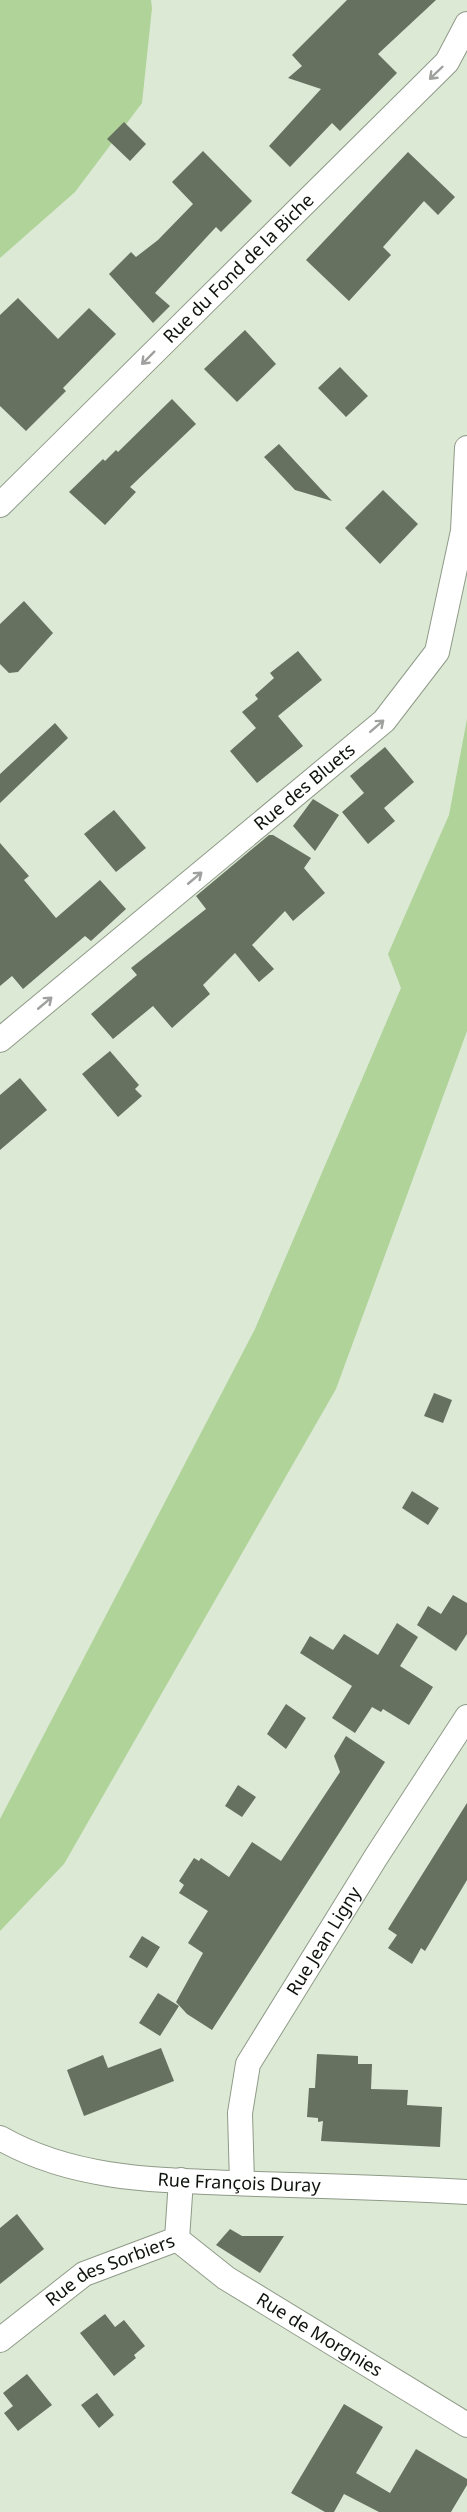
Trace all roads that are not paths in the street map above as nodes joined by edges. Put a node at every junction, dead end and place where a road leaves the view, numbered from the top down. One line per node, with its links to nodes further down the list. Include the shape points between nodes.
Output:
1 (467, 24): 3 (street, Rue du Fond de la Biche, one-way to 3, via 447,62)
2 (467, 448): 4 (street, Rue des Bluets, one-way to 2, via 384,721 437,652 463,531)
3 (0, 505)
4 (0, 1040)
5 (467, 1717): 8 (street, Rue Jean Ligny, via 248,2064 240,2113)
6 (8, 2142): 7 (street, Rue François Duray, via 58,2165)
7 (181, 2180): 8 (street, Rue François Duray); 10 (street, Rue des Sorbiers)
8 (242, 2183): 9 (street, Rue François Duray)
9 (467, 2192)
10 (177, 2239): 11 (street, Rue des Sorbiers, via 84,2274); 12 (street, Rue de Morgnies, via 226,2278)
11 (0, 2340)
12 (467, 2426)

